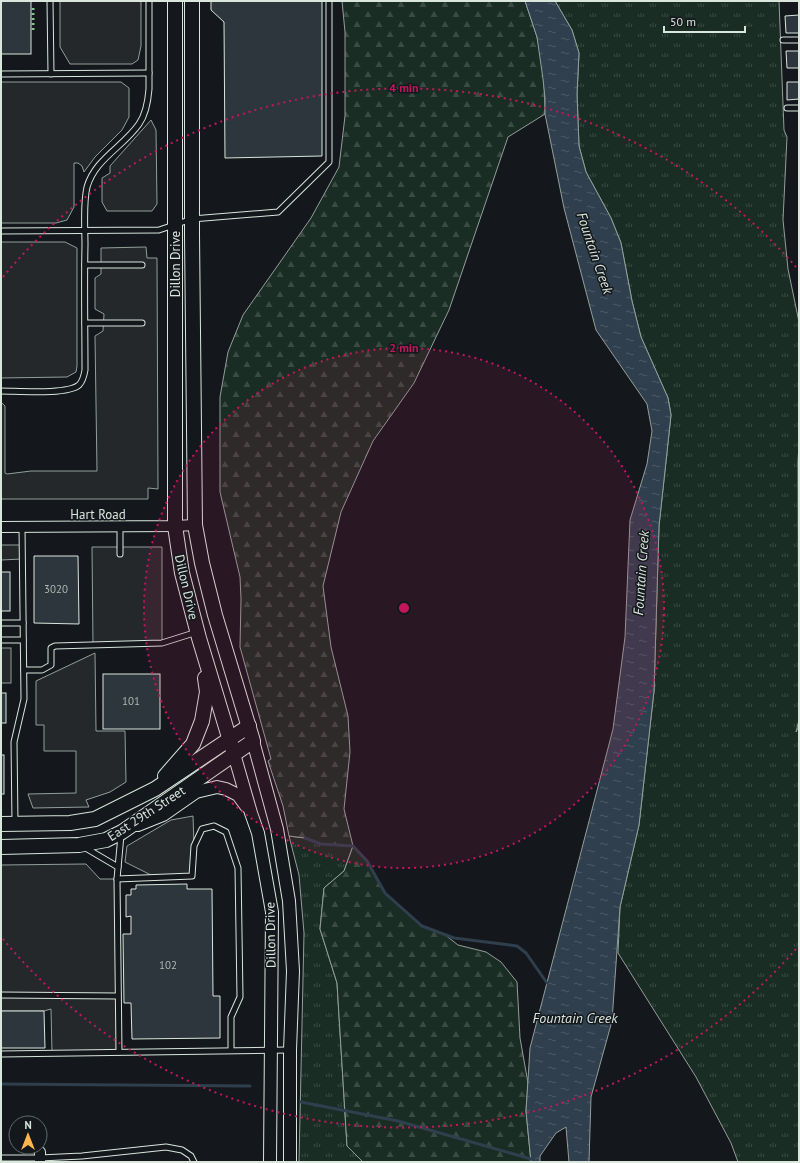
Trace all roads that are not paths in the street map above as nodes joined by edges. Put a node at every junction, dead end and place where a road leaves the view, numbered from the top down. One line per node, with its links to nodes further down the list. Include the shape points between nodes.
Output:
1 (50, 1): 9 (lane)
2 (149, 1): 10 (lane)
3 (175, 1): 14 (main road, Dillon Drive)
4 (192, 1): 13 (main road, Dillon Drive)
5 (329, 1): 13 (lane, via 329,162 278,212)
6 (783, 40): 7 (lane)
7 (799, 40)
8 (1, 74): 9 (lane)
9 (51, 74): 10 (lane)
10 (149, 74): 15 (lane, via 148,102 139,124 104,158 91,177 87,188)
11 (787, 108): 12 (lane)
12 (799, 108)
13 (192, 219): 14 (lane); 22 (main road, Dillon Drive)
14 (175, 224): 15 (lane, via 159,230); 23 (main road, Dillon Drive)
15 (85, 230): 16 (lane); 17 (lane)
16 (1, 231)
17 (84, 265): 18 (lane); 19 (lane)
18 (142, 265)
19 (85, 323): 20 (lane); 21 (lane, via 85,370 80,384 67,390 56,391)
20 (142, 323)
21 (1, 391)
22 (195, 525): 23 (street, Hart Road); 34 (main road, Dillon Drive, via 215,615)
23 (175, 526): 24 (street, Hart Road); 30 (main road, Dillon Drive, via 182,573)
24 (120, 527): 26 (street, Hart Road); 27 (lane)
25 (1, 528): 26 (street, Hart Road)
26 (22, 528): 29 (lane)
27 (120, 554)
28 (1, 623): 29 (lane)
29 (23, 623): 32 (lane)
30 (198, 635): 33 (lane, via 162,643 55,646 51,648 51,665 42,670); 35 (main road, Dillon Drive); 38 (main road, via 207,692 202,721 193,744)
31 (1, 640): 32 (lane)
32 (23, 640): 33 (lane)
33 (24, 670): 40 (lane, via 24,699 14,742)
34 (249, 726): 35 (main road, East 29th Street); 36 (main road, Dillon Drive)
35 (229, 740): 37 (main road, Dillon Drive); 38 (main road, East 29th Street)
36 (253, 741): 37 (main road, East 29th Street); 50 (street, Dillon Drive, via 277,829 289,901 293,971)
37 (234, 754): 39 (street, Dillon Drive); 41 (main road, East 29th Street)
38 (155, 789): 40 (main road, East 29th Street, via 96,819 70,823)
39 (251, 813): 41 (street, via 238,795 217,787 196,792 163,815); 49 (street, Dillon Drive, via 258,833 272,912)
40 (8, 824)
41 (122, 832): 42 (main road, East 29th Street, via 106,840); 44 (lane)
42 (79, 844): 43 (main road, East 29th Street); 44 (lane)
43 (1, 846)
44 (118, 867): 45 (lane)
45 (117, 879): 47 (lane); 48 (lane, via 192,876 194,846 202,829 214,826 226,832 238,868 240,997 231,1017)
46 (1, 995): 47 (lane)
47 (118, 996): 51 (lane)
48 (231, 1050): 49 (lane); 51 (lane)
49 (271, 1050): 50 (lane); 56 (street, Dillon Drive)
50 (290, 1050): 57 (street, Dillon Drive)
51 (119, 1052): 52 (lane)
52 (1, 1054)
53 (40, 1157): 54 (lane); 55 (lane, via 82,1156 166,1147 182,1150 191,1156)
54 (1, 1158)
55 (194, 1162)
56 (270, 1162)
57 (290, 1162)

